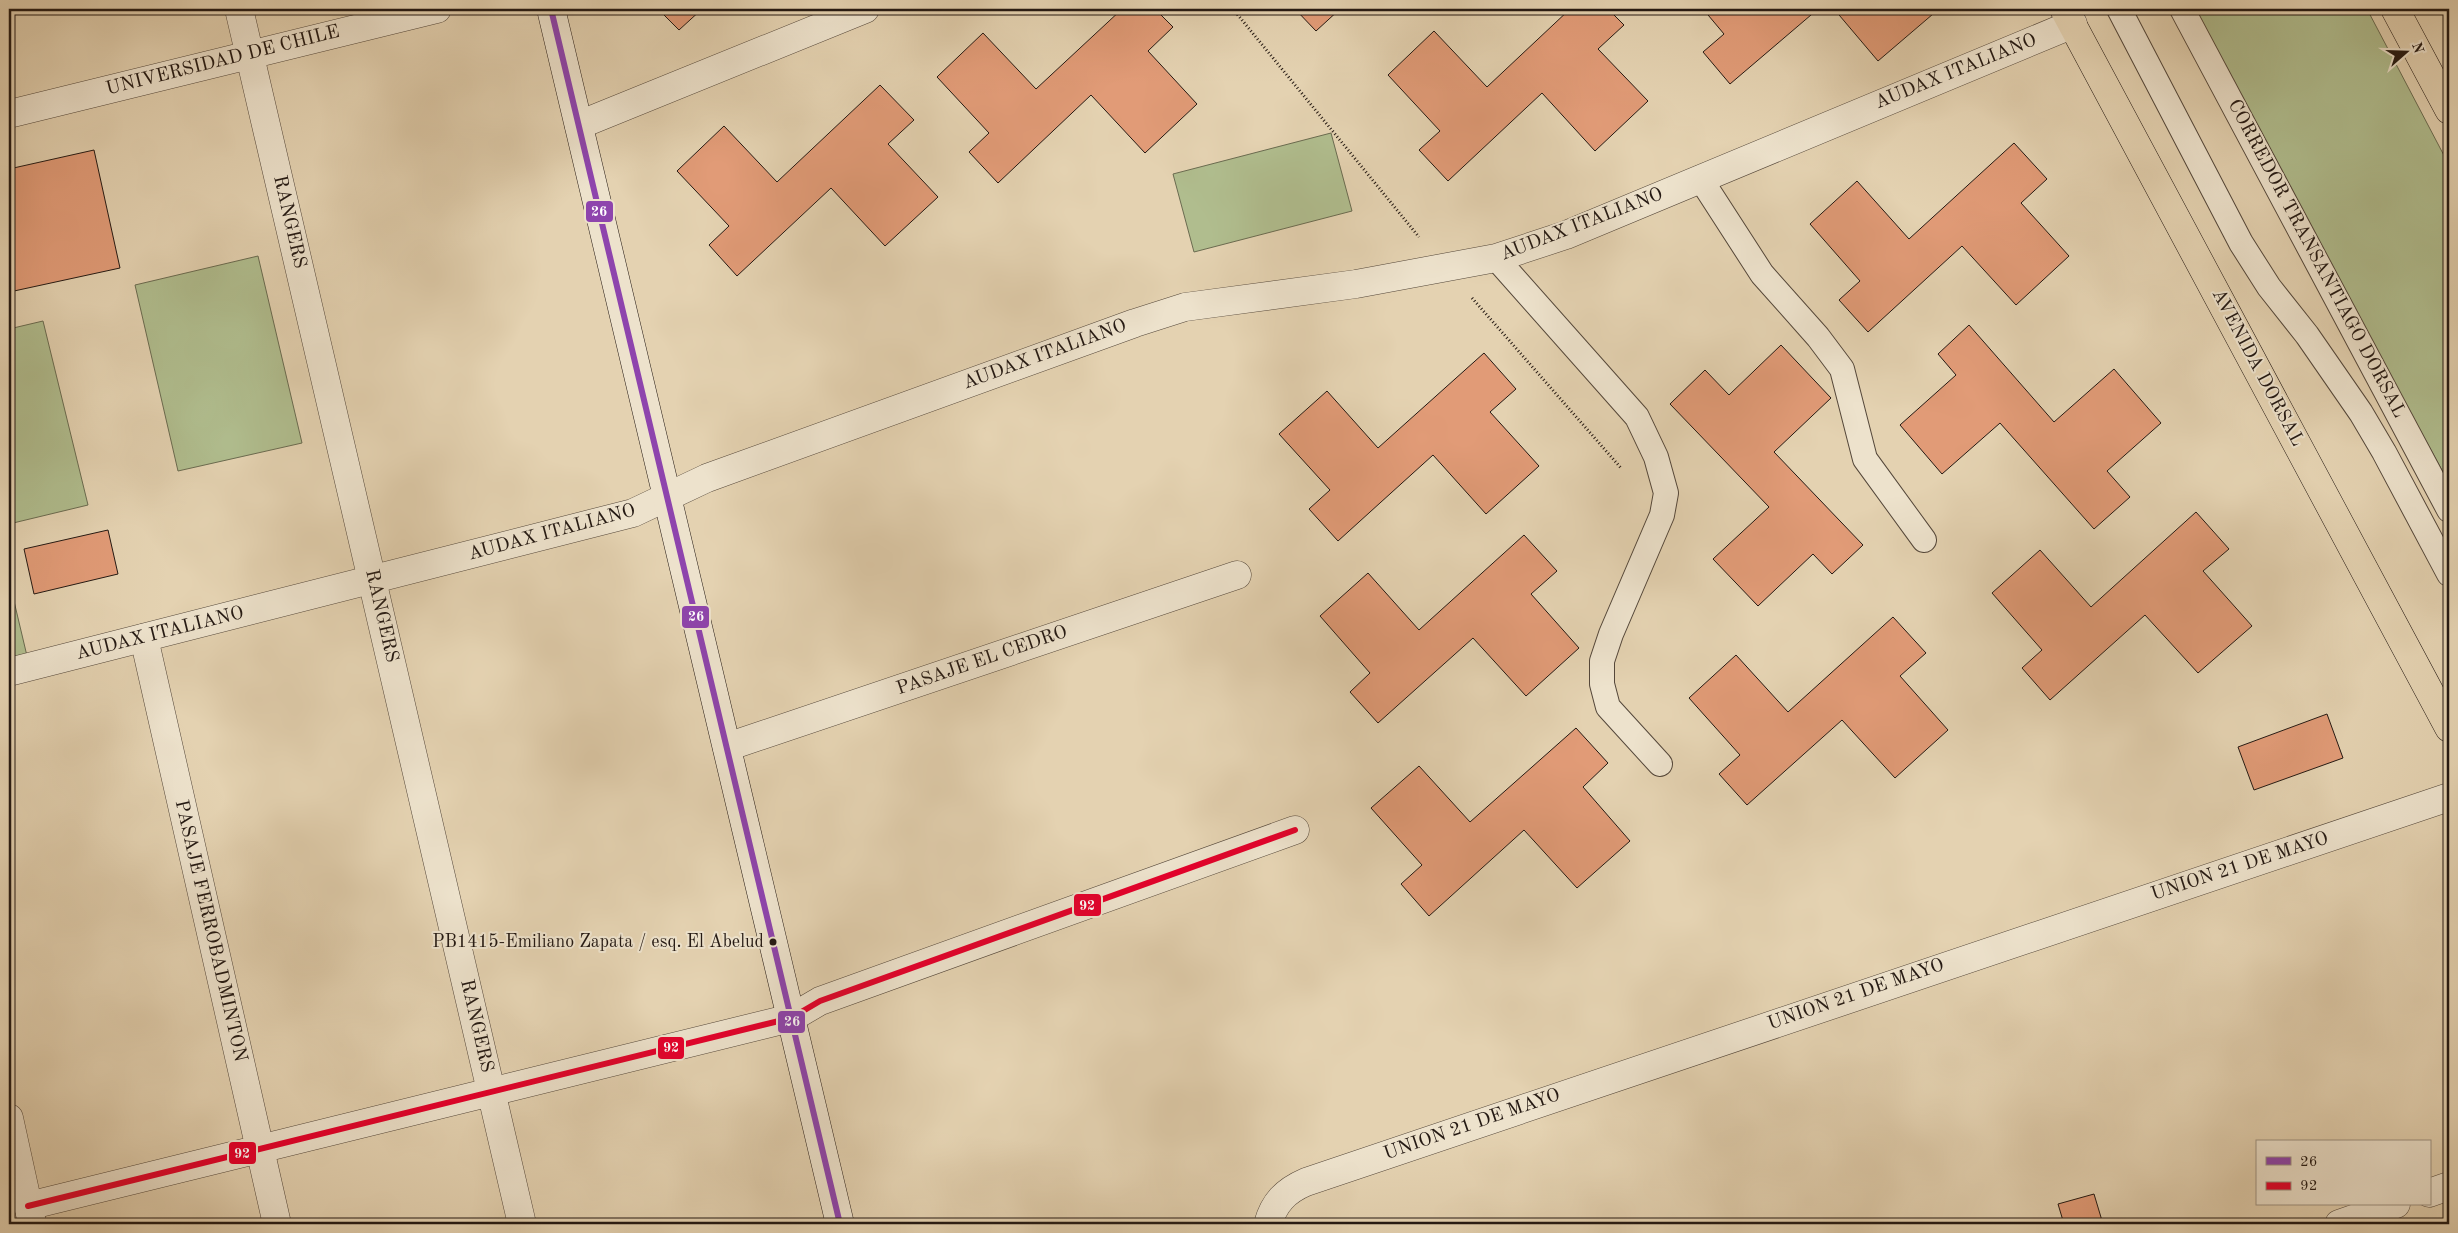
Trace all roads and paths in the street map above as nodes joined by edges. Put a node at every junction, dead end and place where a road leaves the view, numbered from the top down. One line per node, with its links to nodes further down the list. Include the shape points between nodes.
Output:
1 (239, 9): 9 (street, RANGERS)
2 (436, 9): 9 (street, UNIVERSIDAD DE CHILE)
3 (552, 9): 12 (street)
4 (2119, 9): 18 (lane, CORREDOR TRANSANTIAGO DORSAL, via 2241,243 2361,413)
5 (2182, 9): 16 (lane, CORREDOR TRANSANTIAGO DORSAL)
6 (2395, 9): 10 (main road)
7 (860, 10): 12 (street)
8 (2068, 16): 13 (street, AUDAX ITALIANO); 23 (main road, AVENIDA DORSAL)
9 (250, 55): 11 (street, UNIVERSIDAD DE CHILE); 20 (street, RANGERS)
10 (2449, 110)
11 (9, 114)
12 (579, 125): 15 (street)
13 (1700, 178): 14 (street, AUDAX ITALIANO, via 1566,235); 17 (lane, via 1762,274 1842,369 1865,459)
14 (1496, 258): 15 (street, AUDAX ITALIANO, via 1356,284 1186,307 800,444); 25 (lane, via 1637,418 1656,457 1666,493 1662,515 1611,634 1602,661 1602,684 1608,707)
15 (667, 496): 20 (street, AUDAX ITALIANO, via 633,513); 24 (street)
16 (2449, 510)
17 (1924, 540)
18 (2449, 574)
19 (1237, 575): 24 (street, PASAJE EL CEDRO)
20 (372, 580): 21 (street, AUDAX ITALIANO); 29 (street, RANGERS)
21 (144, 638): 22 (street, AUDAX ITALIANO); 31 (street, PASAJE FERROBADMINTON)
22 (9, 672)
23 (2449, 728)
24 (727, 747): 28 (street)
25 (1660, 764)
26 (2449, 797): 36 (street, UNION 21 DE MAYO, via 1306,1182 1281,1198)
27 (1295, 830): 28 (street, via 820,1001)
28 (791, 1018): 29 (street); 39 (street)
29 (492, 1092): 31 (street); 38 (street, RANGERS)
30 (9, 1118): 35 (street)
31 (260, 1149): 35 (street); 37 (street, PASAJE FERROBADMINTON)
32 (2449, 1186): 33 (street)
33 (2430, 1193)
34 (2390, 1206): 40 (street)
35 (30, 1215)
36 (1270, 1217)
37 (277, 1224)
38 (522, 1224)
39 (840, 1224)
40 (2339, 1224)

